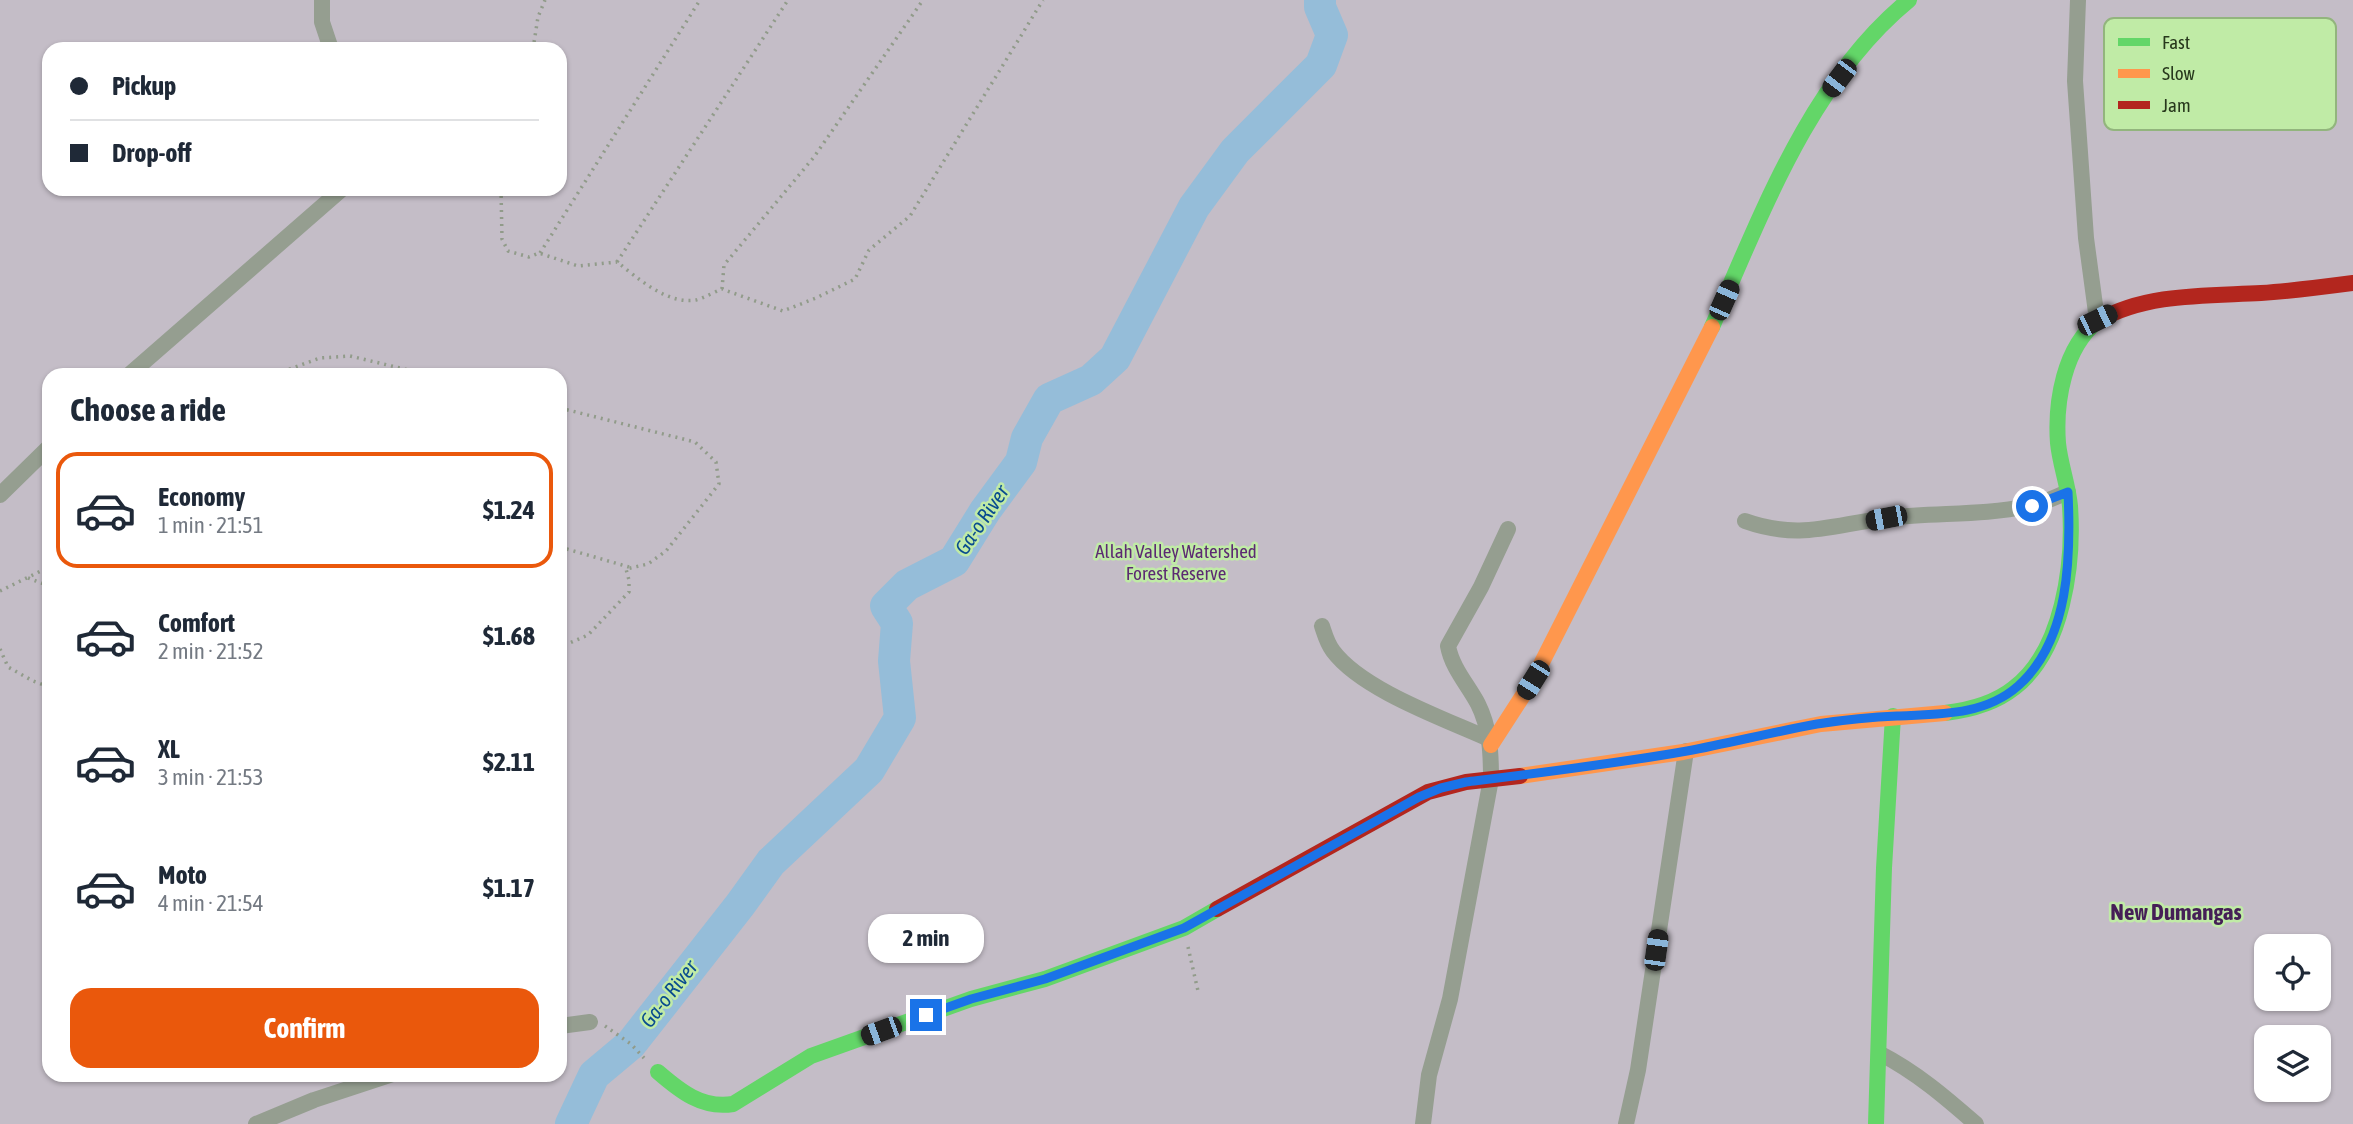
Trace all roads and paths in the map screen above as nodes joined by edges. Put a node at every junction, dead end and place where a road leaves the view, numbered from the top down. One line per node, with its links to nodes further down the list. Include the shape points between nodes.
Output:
1 (323, 0): 9 (street, via 322,22)
2 (545, 0): 10 (path)
3 (699, 0): 13 (path)
4 (788, 0): 14 (path)
5 (923, 0): 16 (path, via 814,157 724,265)
6 (1044, 0): 16 (path, via 910,216 869,250 855,279 783,311)
7 (1909, 0): 38 (street, via 1887,18 1810,117 1706,341 1533,680)
8 (2078, 0): 17 (street, via 2075,81)
9 (329, 42)
10 (534, 42)
11 (334, 196): 18 (street)
12 (501, 196): 13 (path, via 502,239 508,251 529,257)
13 (539, 253): 14 (path, via 578,266)
14 (617, 262): 16 (path, via 669,296 695,300)
15 (2353, 283): 17 (street, via 2202,295 2136,306)
16 (722, 289)
17 (2097, 320): 23 (street, via 2075,345 2061,395 2058,442)
18 (137, 368)
19 (292, 368): 20 (path, via 320,358 350,356)
20 (400, 368)
21 (567, 410): 28 (path, via 695,442 716,462 719,484 666,551 648,564)
22 (42, 454): 24 (street)
23 (2068, 492): 25 (street, via 2008,510 1886,518 1818,531 1768,529); 37 (street, via 2070,531 2064,591 2056,629 2040,659 2018,686 1977,708 1946,715)
24 (0, 495)
25 (1745, 521)
26 (1508, 528): 38 (street, via 1448,646 1479,706)
27 (567, 549): 28 (path)
28 (630, 568): 34 (path, via 626,569 629,592 588,635)
29 (42, 571): 30 (path)
30 (28, 578): 31 (path); 32 (path)
31 (42, 583)
32 (0, 591)
33 (1322, 626): 38 (street, via 1335,653 1366,680)
34 (567, 644)
35 (0, 649): 36 (path, via 8,667)
36 (42, 684)
37 (1893, 716): 39 (street, via 1820,724); 45 (street)
38 (1490, 742): 40 (street)
39 (1686, 751): 40 (street); 50 (street)
40 (1491, 779): 41 (street, via 1428,792); 49 (street, via 1450,999 1429,1075)
41 (1184, 928): 42 (path); 46 (street, via 811,1056 722,1108 693,1098)
42 (1198, 990)
43 (590, 1022): 44 (street); 46 (path, via 614,1030)
44 (567, 1025)
45 (1879, 1053): 51 (street); 52 (street, via 1933,1086)
46 (658, 1072)
47 (369, 1082): 48 (street)
48 (256, 1124)
49 (1423, 1124)
50 (1626, 1124)
51 (1876, 1124)
52 (1976, 1124)

